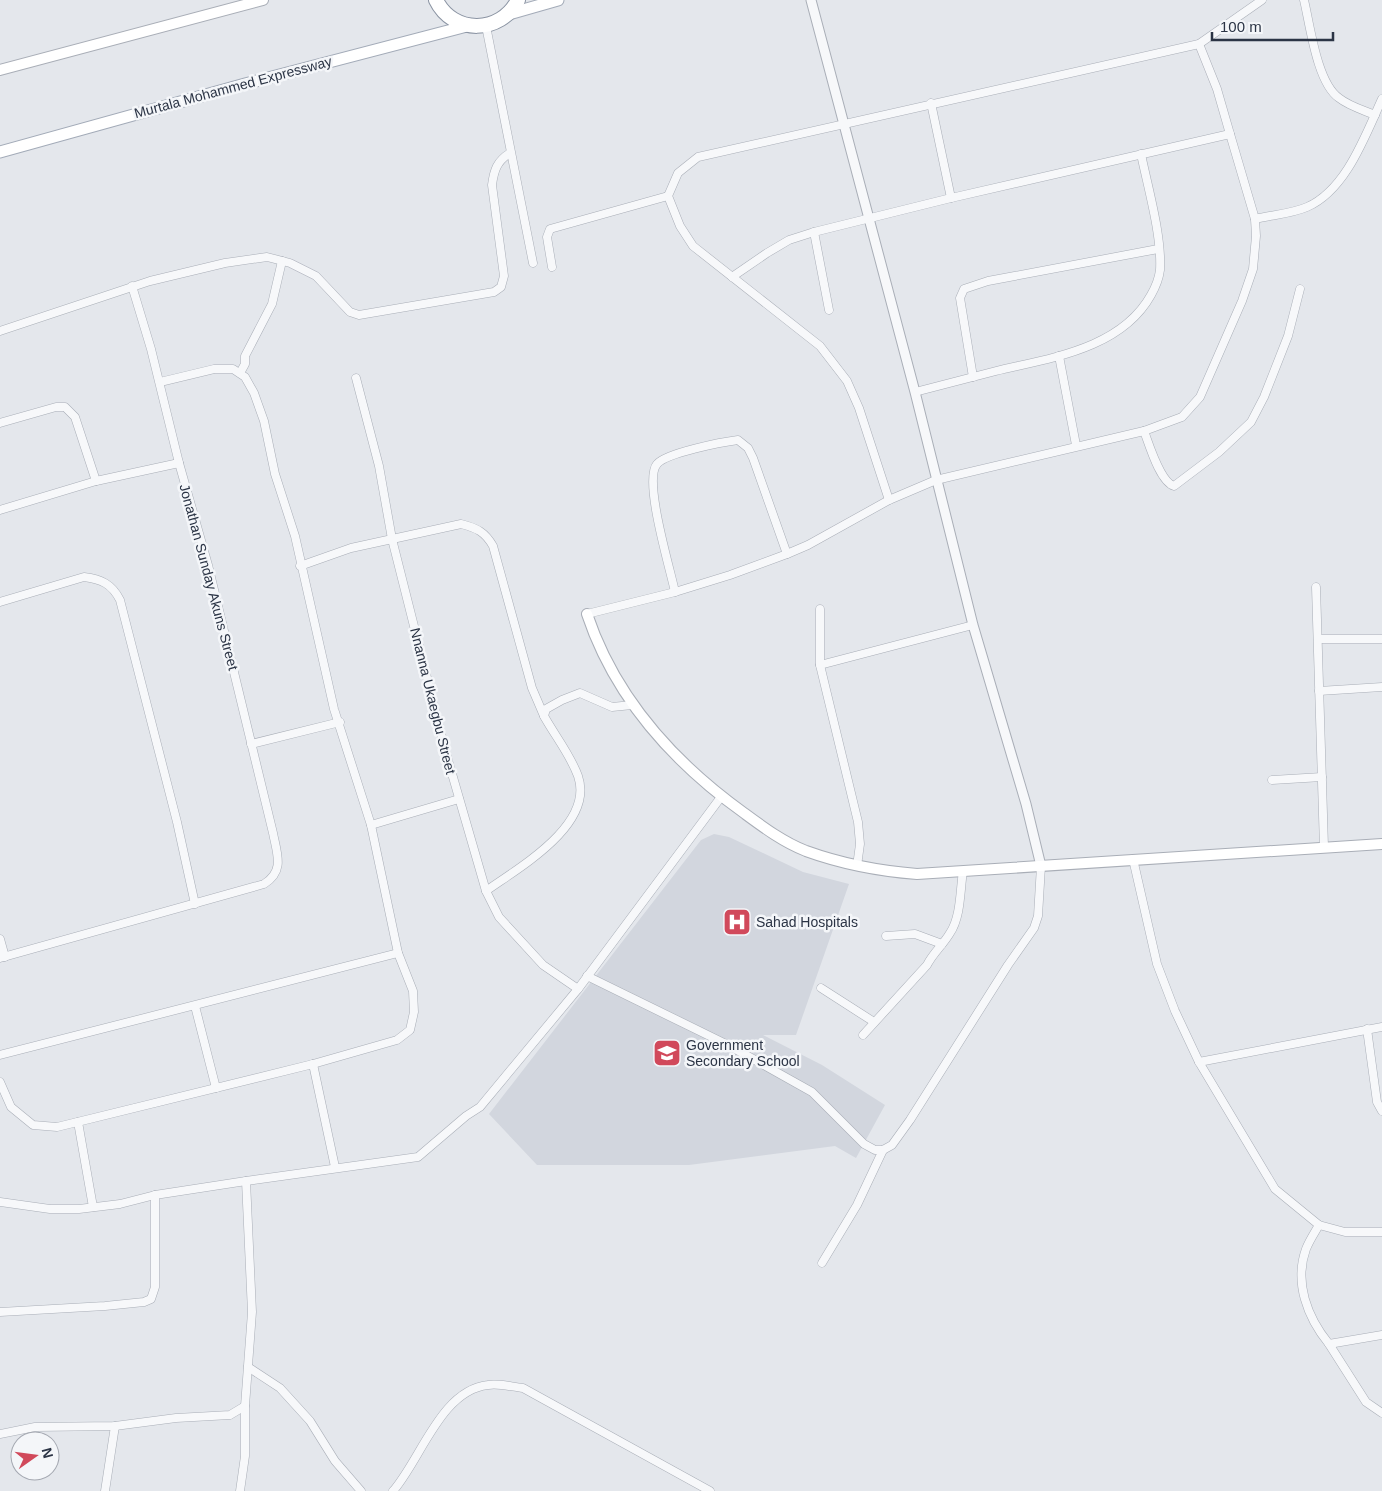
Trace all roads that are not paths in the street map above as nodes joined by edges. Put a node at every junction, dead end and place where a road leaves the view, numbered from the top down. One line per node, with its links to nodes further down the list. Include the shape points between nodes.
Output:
1 (262, 0): 11 (main road)
2 (436, 0): 8 (highway, via 447,16)
3 (558, 0): 7 (main road)
4 (811, 0): 15 (street)
5 (1262, 0): 10 (street)
6 (1304, 0): 14 (street, via 1328,86 1338,98)
7 (515, 6): 9 (highway, via 497,22)
8 (467, 26): 9 (highway); 17 (main road, Murtala Mohammed Expressway)
9 (486, 26): 18 (street)
10 (1198, 44): 13 (street); 16 (street, via 1217,88)
11 (0, 70)
12 (1382, 99): 14 (street)
13 (931, 103): 15 (street); 21 (street)
14 (1375, 115): 23 (street, via 1341,182 1323,199 1306,208)
15 (844, 126): 20 (street, via 698,157 678,173); 22 (street)
16 (1230, 134): 19 (street); 23 (street)
17 (0, 152)
18 (510, 154): 26 (street, via 501,159 493,171 504,276 502,287 494,292 360,314 350,312 316,276); 27 (street)
19 (1141, 154): 21 (street); 25 (street)
20 (668, 196): 28 (street, via 550,229 547,237); 29 (street, via 680,226 693,246)
21 (951, 198): 22 (street)
22 (868, 219): 24 (street); 39 (street)
23 (1255, 219): 41 (street, via 1253,270 1200,398 1182,417)
24 (814, 232): 29 (street, via 782,244); 32 (street)
25 (1158, 249): 34 (street, via 1160,271 1146,304 1111,334); 36 (street, via 975,284 964,289 960,298)
26 (282, 261): 30 (street, via 267,257 245,258); 35 (street, via 272,304 245,356)
27 (534, 263)
28 (552, 267)
29 (732, 277): 46 (street, via 820,346 847,381)
30 (132, 286): 33 (street); 38 (street, Jonathan Sunday Akuns Street)
31 (1300, 289): 41 (street, via 1288,336 1264,397 1250,422 1220,452 1174,486 1162,476)
32 (829, 310)
33 (0, 330)
34 (1059, 356): 36 (street); 42 (street)
35 (240, 374): 38 (street, via 233,369 214,369); 50 (street, via 254,393 264,421)
36 (973, 377): 39 (street)
37 (356, 378): 48 (street, Nnanna Ukaegbu Street, via 379,466)
38 (160, 382): 43 (street, Jonathan Sunday Akuns Street)
39 (915, 392): 44 (street)
40 (0, 423): 45 (street, via 64,407 75,418)
41 (1144, 431): 42 (street)
42 (1076, 445): 44 (street)
43 (179, 463): 45 (street); 65 (street, Jonathan Sunday Akuns Street, via 208,565)
44 (936, 480): 46 (street); 56 (street)
45 (96, 481): 47 (street)
46 (890, 500): 49 (street)
47 (0, 510)
48 (392, 539): 50 (street, via 351,548); 63 (street, via 461,524 486,534 493,546 532,688); 69 (street, Nnanna Ukaegbu Street)
49 (787, 554): 52 (street); 52 (street, via 748,448 738,440 661,460 652,472 652,494)
50 (300, 566): 64 (street)
51 (1316, 587): 58 (street)
52 (675, 592): 55 (street)
53 (0, 602): 78 (street, via 84,577 102,581 116,591 177,822)
54 (820, 609): 59 (street)
55 (587, 614): 62 (main road, via 598,645)
56 (973, 625): 59 (street); 75 (street, via 1026,804)
57 (1382, 639): 58 (street)
58 (1318, 640): 61 (street)
59 (820, 665): 74 (street, via 858,822)
60 (1382, 687): 61 (street)
61 (1320, 691): 66 (street)
62 (632, 705): 63 (street, via 612,707 580,693 546,709); 68 (main road, via 676,756)
63 (544, 716): 77 (street, via 578,776 581,790 574,812 566,828 548,846)
64 (340, 722): 65 (street); 70 (street)
65 (251, 744): 78 (street, Jonathan Sunday Akuns Street, via 273,833 278,870 274,878 264,884)
66 (1322, 778): 67 (street); 72 (street)
67 (1272, 780)
68 (721, 797): 74 (main road, via 768,830 804,850); 84 (street)
69 (459, 799): 70 (street); 77 (street, Nnanna Ukaegbu Street)
70 (371, 825): 82 (street)
71 (1382, 844): 72 (main road)
72 (1324, 847): 73 (main road)
73 (1133, 859): 75 (main road); 93 (street, via 1157,964)
74 (857, 866): 76 (main road, via 917,874)
75 (1040, 866): 76 (main road); 99 (street, via 1038,916 1034,928 910,1120 892,1145)
76 (963, 871): 81 (street, via 955,919)
77 (486, 891): 86 (street, Nnanna Ukaegbu Street, via 499,917 543,965)
78 (195, 904): 83 (street)
79 (886, 936): 81 (street, via 915,934)
80 (0, 939): 83 (street)
81 (942, 944): 88 (street)
82 (398, 953): 87 (street); 94 (street, via 413,991 414,1012 410,1030 397,1040)
83 (2, 957)
84 (587, 976): 86 (street); 99 (street, via 728,1045 812,1092 864,1144 875,1150)
85 (821, 988): 88 (street)
86 (578, 989): 100 (street, via 480,1107 418,1157)
87 (195, 1006): 92 (street); 96 (street)
88 (874, 1022): 91 (street)
89 (1382, 1027): 90 (street)
90 (1367, 1029): 93 (street); 97 (street, via 1377,1102)
91 (863, 1035)
92 (0, 1055)
93 (1199, 1062): 105 (street, via 1275,1189)
94 (313, 1064): 96 (street); 100 (street)
95 (0, 1082): 98 (street, via 11,1107 33,1125 57,1127)
96 (216, 1088): 98 (street)
97 (1382, 1111)
98 (78, 1122): 104 (street)
99 (884, 1150): 107 (street, via 857,1205)
100 (335, 1167): 101 (street)
101 (246, 1180): 102 (street); 111 (street, via 252,1295)
102 (155, 1195): 104 (street); 108 (street, via 155,1287 151,1299 105,1306)
103 (0, 1202): 104 (street, via 50,1209)
104 (93, 1207)
105 (1319, 1225): 106 (street, via 1345,1232); 110 (street, via 1306,1249 1301,1281 1308,1310)
106 (1382, 1232)
107 (822, 1263)
108 (0, 1312)
109 (1382, 1335): 110 (street)
110 (1329, 1344): 113 (street, via 1366,1402)
111 (248, 1367): 112 (street); 118 (street, via 280,1388 310,1421 336,1461)
112 (245, 1406): 114 (street, via 230,1414); 117 (street, via 245,1456)
113 (1382, 1413)
114 (115, 1426): 115 (street, via 35,1427); 116 (street)
115 (0, 1434)
116 (105, 1491)
117 (240, 1491)
118 (361, 1491)
119 (393, 1491): 120 (street, via 450,1404 467,1392 488,1385 523,1388)
120 (710, 1491)

